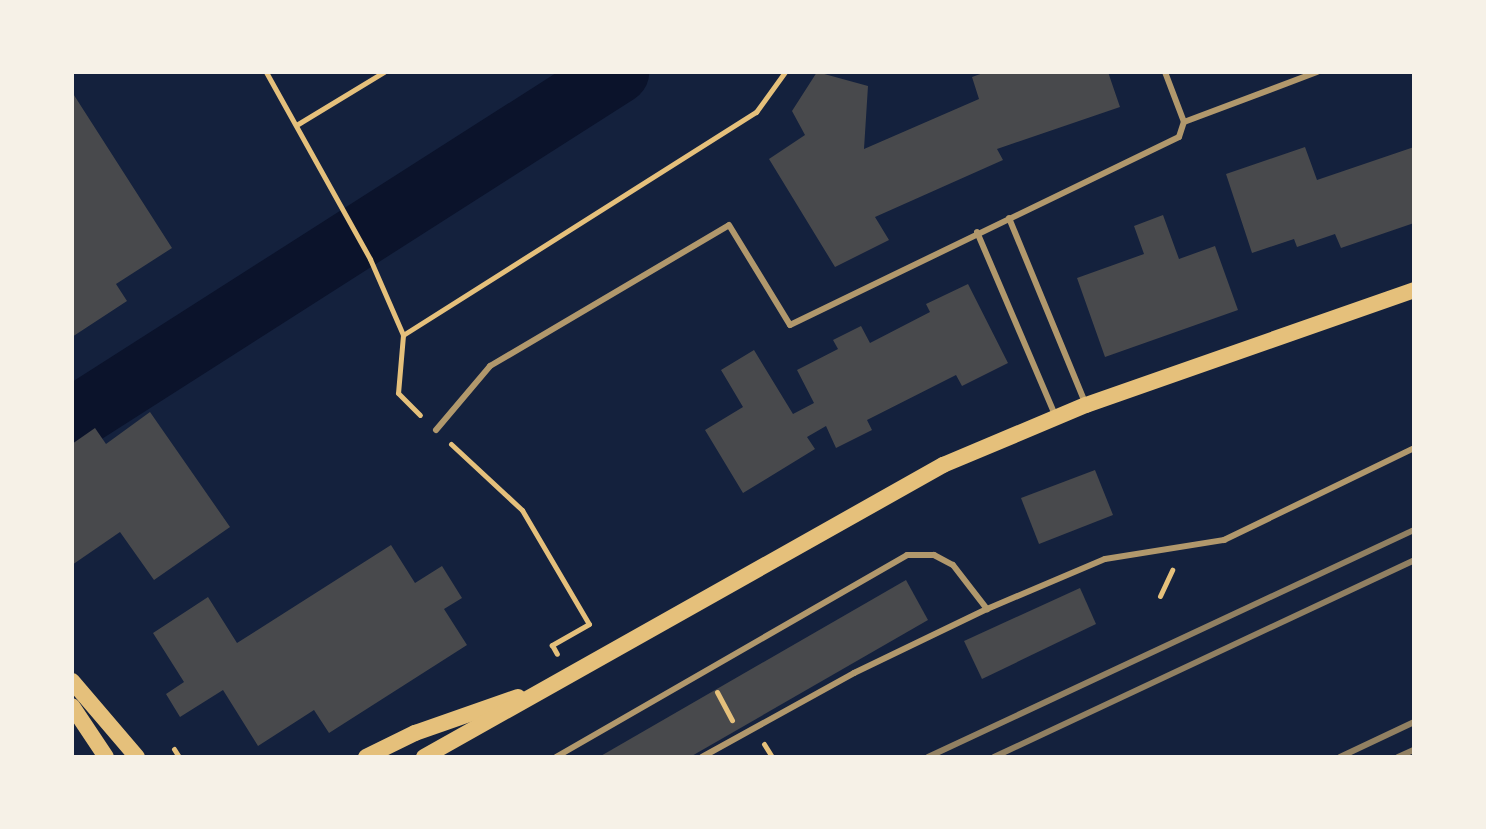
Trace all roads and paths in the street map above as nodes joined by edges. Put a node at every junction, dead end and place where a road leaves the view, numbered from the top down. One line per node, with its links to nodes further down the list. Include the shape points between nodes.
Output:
1 (266, 72): 7 (path)
2 (384, 72): 7 (path)
3 (785, 72): 11 (path, via 756,112)
4 (1165, 72): 6 (lane)
5 (1317, 72): 6 (lane)
6 (1184, 122): 8 (lane, via 1179,137)
7 (298, 124): 11 (path, via 370,259)
8 (1009, 218): 9 (lane); 12 (lane)
9 (977, 232): 13 (lane); 14 (lane, via 790,325 729,225 490,366)
10 (1414, 290): 12 (main road)
11 (403, 335): 14 (path, via 398,393)
12 (1086, 405): 13 (main road)
13 (1056, 418): 17 (main road, via 943,465)
14 (436, 430): 17 (path, via 522,510 589,624 552,645)
15 (1414, 448): 16 (lane, via 1224,540 1105,559)
16 (987, 609): 26 (lane, via 953,565 934,555 907,555); 27 (lane, via 854,673)
17 (566, 679): 24 (main road, via 415,733); 25 (main road)
18 (72, 681): 22 (main road)
19 (72, 706): 21 (main road)
20 (174, 749): 23 (path)
21 (106, 757)
22 (137, 757)
23 (179, 757)
24 (366, 757)
25 (424, 757)
26 (556, 757)
27 (702, 757)

